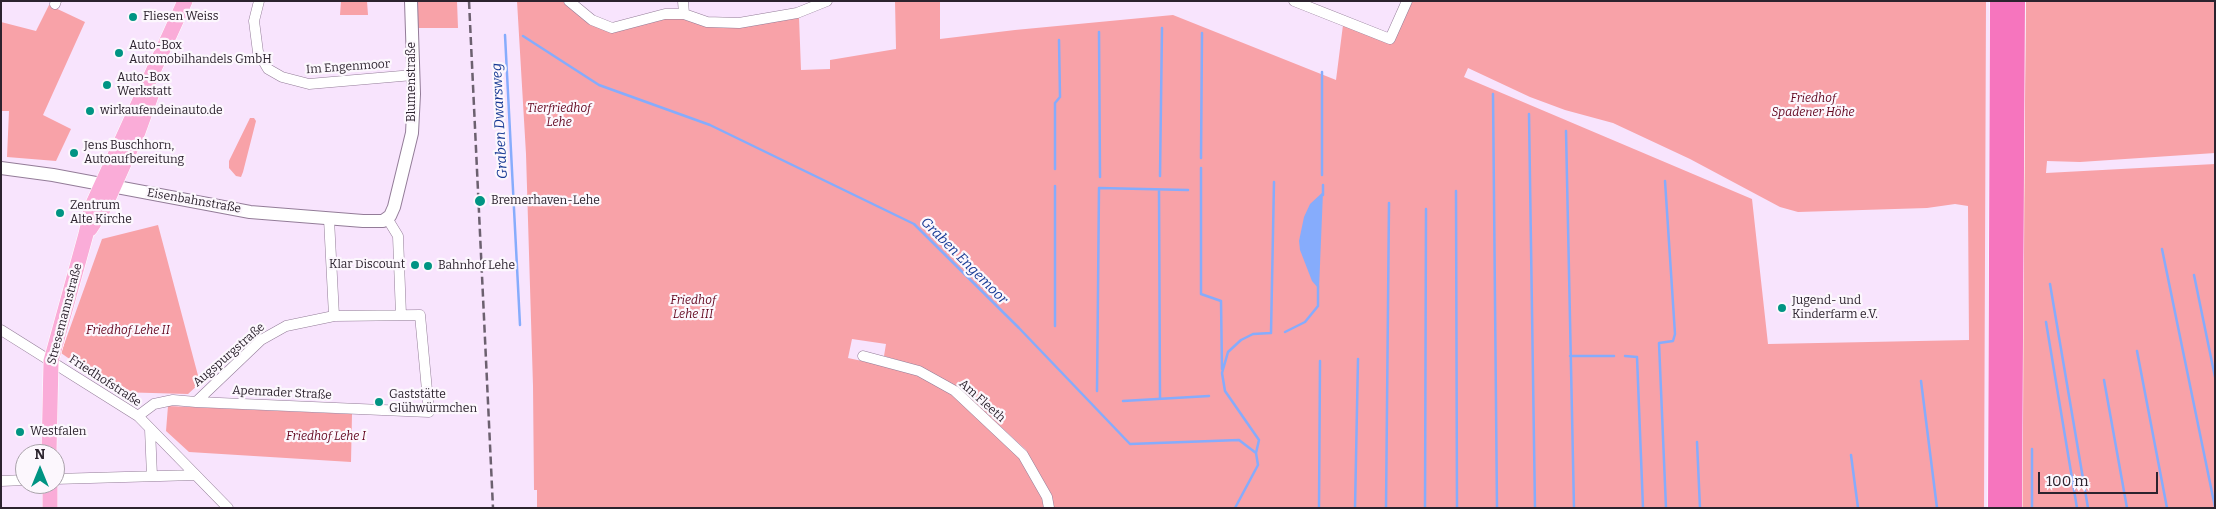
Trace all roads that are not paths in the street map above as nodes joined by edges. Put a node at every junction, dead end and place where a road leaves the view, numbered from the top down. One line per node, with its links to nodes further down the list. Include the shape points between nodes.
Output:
1 (185, 1): 15 (main road, Stresemannstraße)
2 (195, 1): 15 (main road, Stresemannstraße, via 153,91 138,132)
3 (259, 1): 13 (street, Im Engenmoor, via 254,30 258,52 268,69 282,77 309,84)
4 (410, 1): 13 (street, Blumenstraße)
5 (569, 1): 12 (street, via 592,20 612,28 665,14)
6 (683, 1): 12 (street)
7 (827, 1): 12 (street, via 800,12 738,24 707,22)
8 (1294, 1): 9 (street, via 1390,39)
9 (1407, 1)
10 (1999, 1): 37 (highway)
11 (2016, 1): 38 (highway)
12 (684, 14)
13 (413, 75): 16 (street, Blumenstraße, via 412,132 394,207)
14 (1, 168): 15 (street, Eisenbahnstraße)
15 (107, 185): 17 (street, Eisenbahnstraße, via 250,212); 22 (main road, Stresemannstraße, via 92,206)
16 (387, 218): 17 (street, Eisenbahnstraße, via 379,222); 18 (street, via 398,236)
17 (330, 219): 19 (street)
18 (401, 315): 19 (street, Augspurgstraße); 24 (street, Augspurgstraße, via 420,315)
19 (334, 316): 23 (street, Augspurgstraße, via 301,322 271,333)
20 (1, 330): 22 (street, Friedhofstraße)
21 (863, 356): 36 (street, Am Fleeth, via 919,371 955,391 1023,456 1047,497)
22 (51, 361): 25 (street, Friedhofstraße); 27 (main road, Stresemannstraße)
23 (196, 402): 24 (street, Apenrader Straße); 25 (street, Apenrader Straße, via 173,400 154,404)
24 (429, 412)
25 (138, 416): 26 (street, Friedhofstraße)
26 (150, 429): 28 (street, Friedhofstraße); 29 (street)
27 (49, 444)
28 (194, 475): 29 (street); 35 (street, Friedhofstraße)
29 (152, 476): 30 (street)
30 (65, 479)
31 (15, 480): 32 (street)
32 (1, 481)
33 (50, 494): 34 (main road)
34 (50, 508)
35 (228, 508)
36 (1049, 508)
37 (1997, 508)
38 (2013, 508)

